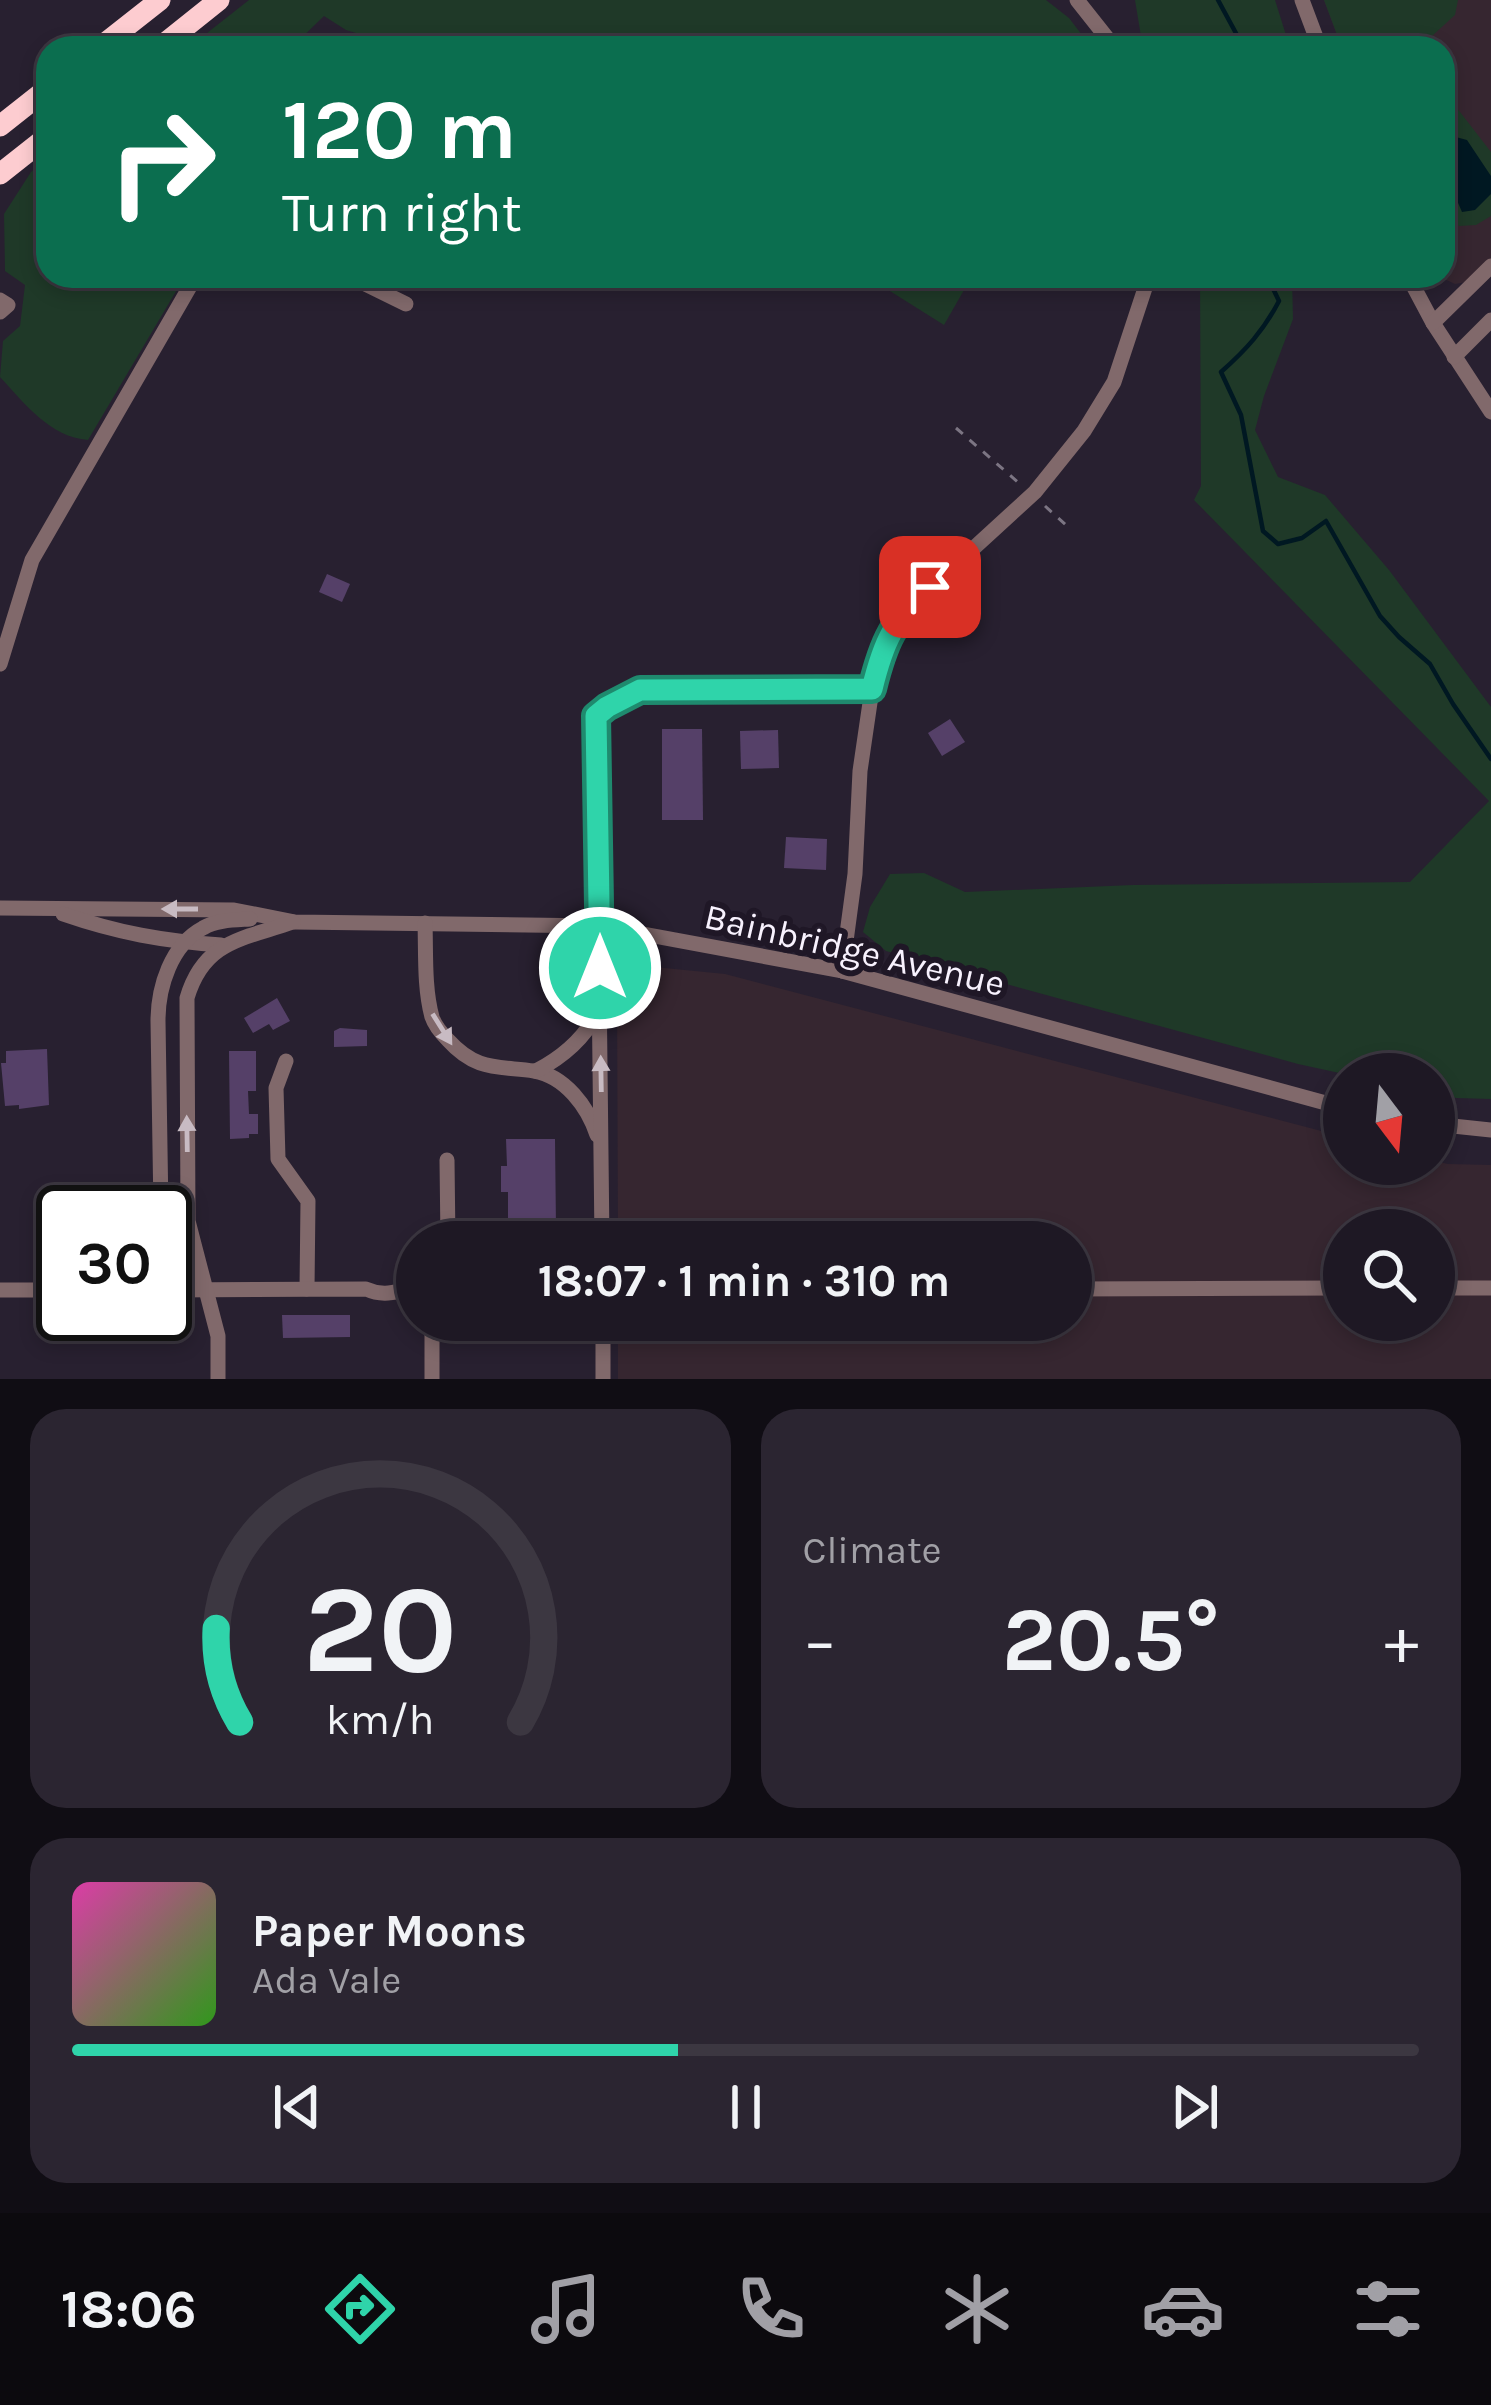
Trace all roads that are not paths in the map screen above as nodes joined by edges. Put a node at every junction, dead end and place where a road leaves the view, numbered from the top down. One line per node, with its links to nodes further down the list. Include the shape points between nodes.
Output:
1 (160, 0): 5 (highway)
2 (220, 0): 6 (highway)
3 (1077, 0): 7 (street)
4 (1302, 0): 8 (street)
5 (114, 36)
6 (174, 36)
7 (1106, 36)
8 (1316, 36)
9 (36, 98): 10 (highway)
10 (0, 126)
11 (36, 146): 12 (highway)
12 (0, 174)
13 (1491, 266): 22 (street)
14 (189, 288): 25 (street, via 32,560)
15 (373, 288): 19 (street)
16 (1145, 288): 26 (street, via 1114,382 1084,431 1032,495 904,612 883,644)
17 (1415, 288): 22 (street)
18 (0, 300): 20 (street, via 8,305)
19 (406, 304)
20 (0, 312)
21 (1491, 320): 23 (street)
22 (1433, 322): 23 (street)
23 (1454, 357): 24 (street)
24 (1491, 412)
25 (0, 664)
26 (872, 689): 31 (street, via 640,690 596,716); 34 (street)
27 (0, 908): 28 (street, Bainbridge Avenue)
28 (55, 911): 29 (street, Bainbridge Avenue, one-way to 28, via 234,910); 32 (street, Bainbridge Avenue)
29 (296, 922): 30 (street, Bainbridge Avenue); 32 (street, via 230,921 206,926); 33 (street)
30 (425, 923): 31 (street, Bainbridge Avenue); 37 (street, one-way to 37, via 433,1022 470,1060)
31 (600, 926): 34 (street, Bainbridge Avenue); 35 (street)
32 (185, 943): 33 (street, Bainbridge Avenue); 43 (street, via 166,973 158,1009)
33 (224, 945): 55 (street, one-way to 33, via 188,1221 187,998 193,977)
34 (842, 970): 38 (street, Bainbridge Avenue)
35 (599, 1009): 37 (street, via 567,1052); 41 (street, one-way to 35)
36 (286, 1061): 50 (street, via 276,1088 278,1159 308,1201)
37 (536, 1071): 41 (street, via 565,1086)
38 (1323, 1102)
39 (1455, 1126): 40 (street)
40 (1491, 1130)
41 (598, 1138): 45 (street)
42 (448, 1160): 44 (street)
43 (161, 1185)
44 (448, 1221)
45 (601, 1221)
46 (192, 1272): 55 (street)
47 (1323, 1288): 51 (street)
48 (1455, 1288): 49 (street)
49 (1491, 1288)
50 (307, 1289): 55 (street); 56 (street)
51 (1092, 1289)
52 (0, 1290): 53 (street)
53 (36, 1290)
54 (192, 1290): 55 (street)
55 (206, 1290): 59 (street)
56 (396, 1294)
57 (432, 1341): 60 (street)
58 (603, 1341): 61 (street)
59 (218, 1379)
60 (432, 1379)
61 (603, 1379)

